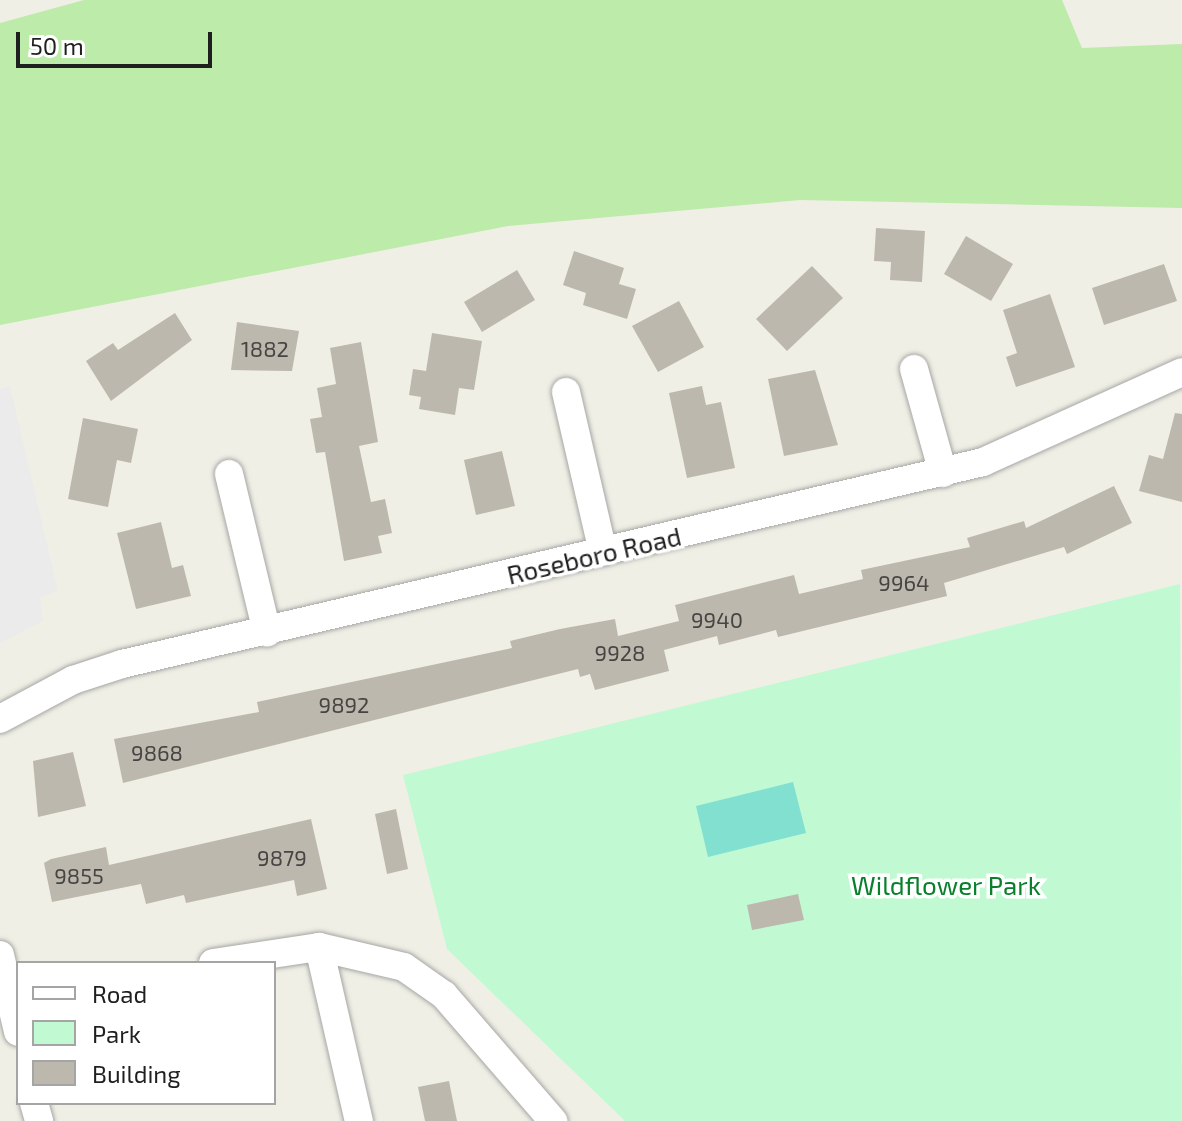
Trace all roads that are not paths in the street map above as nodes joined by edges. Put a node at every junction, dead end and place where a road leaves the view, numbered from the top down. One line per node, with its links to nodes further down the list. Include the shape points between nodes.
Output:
1 (914, 369): 4 (street)
2 (1182, 372): 4 (street, Roseboro Road, via 1028,445)
3 (566, 392): 6 (street)
4 (943, 473): 6 (street, Roseboro Road)
5 (229, 474): 7 (street)
6 (603, 552): 7 (street, Roseboro Road)
7 (267, 632): 8 (street, Roseboro Road, via 73,680)
8 (0, 719)
9 (319, 947): 11 (street); 13 (street); 14 (street, via 404,967 444,995)
10 (0, 955): 12 (street)
11 (226, 961)
12 (16, 1017)
13 (359, 1121)
14 (553, 1121)

